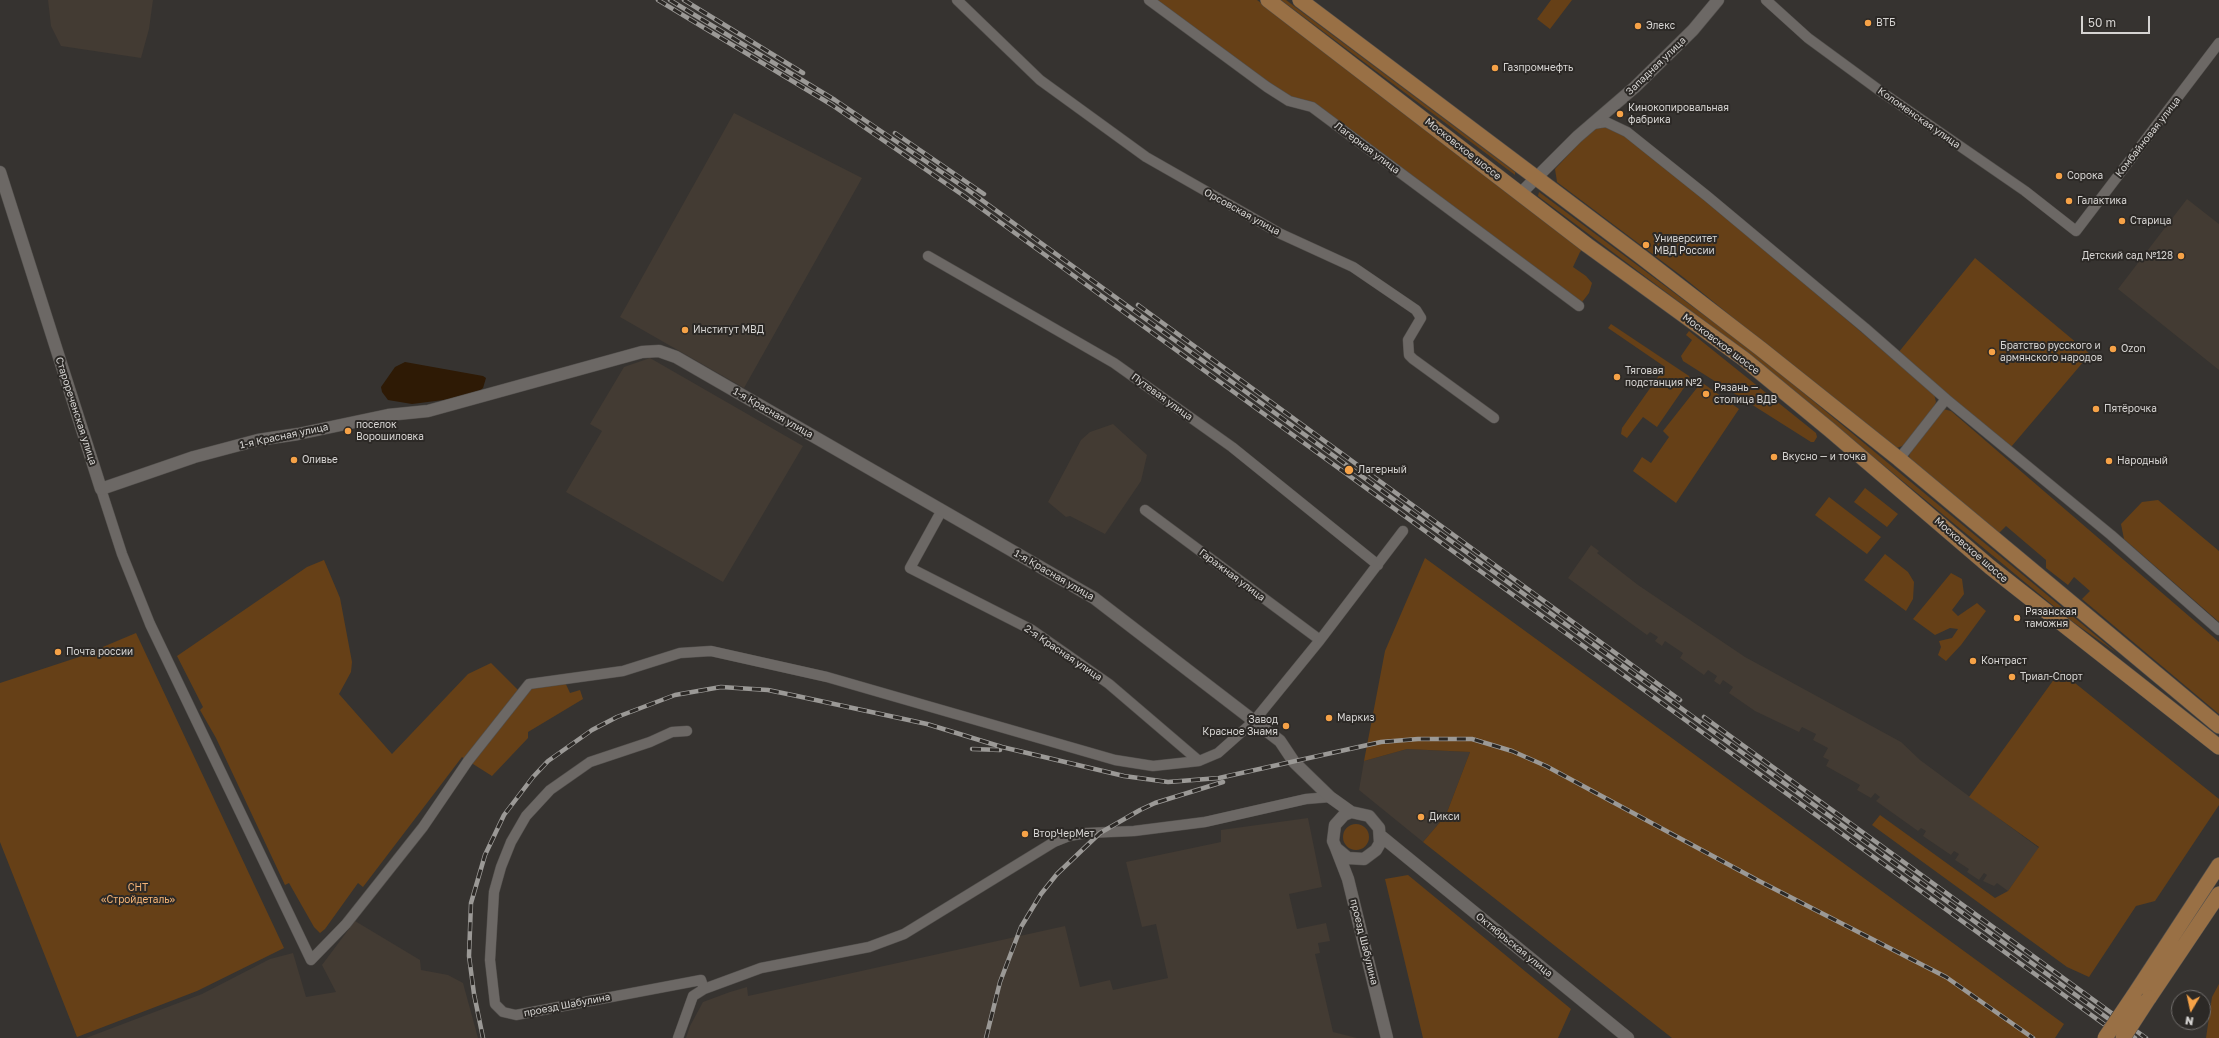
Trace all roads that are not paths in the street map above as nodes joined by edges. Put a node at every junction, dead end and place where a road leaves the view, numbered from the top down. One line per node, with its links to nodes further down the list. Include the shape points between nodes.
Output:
1 (957, 0): 16 (street, Орсовская улица, via 1040,80 1146,157 1281,234 1353,267 1416,310 1422,318 1408,340 1409,355)
2 (1149, 0): 14 (street, Лагерная улица, via 1267,87 1289,101 1312,107)
3 (1268, 0): 11 (main road, Московское шоссе)
4 (1300, 0): 10 (main road, Московское шоссе)
5 (1718, 0): 8 (street, Западная улица, via 1688,35)
6 (1766, 0): 12 (street, Коломенская улица, via 1808,38 2025,191)
7 (2219, 43): 12 (street, Комбайновая улица)
8 (1593, 124): 10 (street, Западная улица); 15 (street, via 1606,122 1627,132 1738,222)
9 (0, 172): 18 (street, Старореченская улица)
10 (1537, 178): 11 (street, Западная улица); 17 (main road, Московское шоссе, via 1761,349)
11 (1521, 193): 28 (main road, Московское шоссе, via 1621,270 1744,359 1990,567)
12 (2076, 231)
13 (928, 256): 22 (street, Путевая улица, via 1114,363 1232,447)
14 (1579, 306)
15 (1946, 399): 17 (street); 23 (street, via 2111,535)
16 (1494, 418)
17 (1899, 460): 26 (main road, Московское шоссе)
18 (102, 489): 19 (street, 1-я Красная улица, via 194,457 258,440 388,415 428,411 642,352 659,351 676,357); 29 (street, Старореченская улица, via 122,554 150,624 311,960 346,924 423,828 468,761 529,684 623,670 680,652 711,651 827,677 1115,760 1153,766)
19 (942, 510): 25 (street, 1-я Красная улица, via 1094,598); 29 (street, 2-я Красная улица, via 910,568 1032,630 1109,684)
20 (1145, 510): 24 (street, Гаражная улица)
21 (1402, 531): 22 (street)
22 (1378, 565): 24 (street)
23 (2219, 630)
24 (1320, 640): 25 (street)
25 (1254, 721): 29 (street, via 1218,753); 30 (street, 1-я Красная улица, via 1280,741 1294,762)
26 (2219, 726)
27 (687, 731): 41 (street, проезд Шабулина, via 672,732 590,762 550,790 526,816 503,861 494,892 490,960 495,1004 503,1012 516,1015 701,980)
28 (2219, 747)
29 (1199, 761)
30 (1330, 797): 31 (street, 1-я Красная улица); 32 (street, проезд Шабулина); 41 (street, via 1306,799 1205,822 1069,836 1054,842 921,926 898,936 869,947 761,968)
31 (1351, 812): 32 (street, via 1344,815); 33 (street, via 1369,816 1377,824)
32 (1335, 826): 34 (street, проезд Шабулина, via 1333,833)
33 (1381, 836): 35 (street); 36 (street, Октябрьская улица)
34 (1336, 848): 37 (street, via 1348,858); 39 (street, проезд Шабулина)
35 (1376, 850): 36 (street); 37 (street, via 1364,859)
36 (1400, 851): 44 (street, Октябрьская улица)
37 (1356, 860): 39 (street, via 1347,873)
38 (2219, 865): 45 (main road, bridge)
39 (1348, 879): 43 (street, проезд Шабулина)
40 (2219, 894): 46 (main road, bridge)
41 (704, 990): 42 (street, via 693,996)
42 (678, 1038)
43 (1387, 1038)
44 (1628, 1038)
45 (2105, 1038)
46 (2123, 1038)

